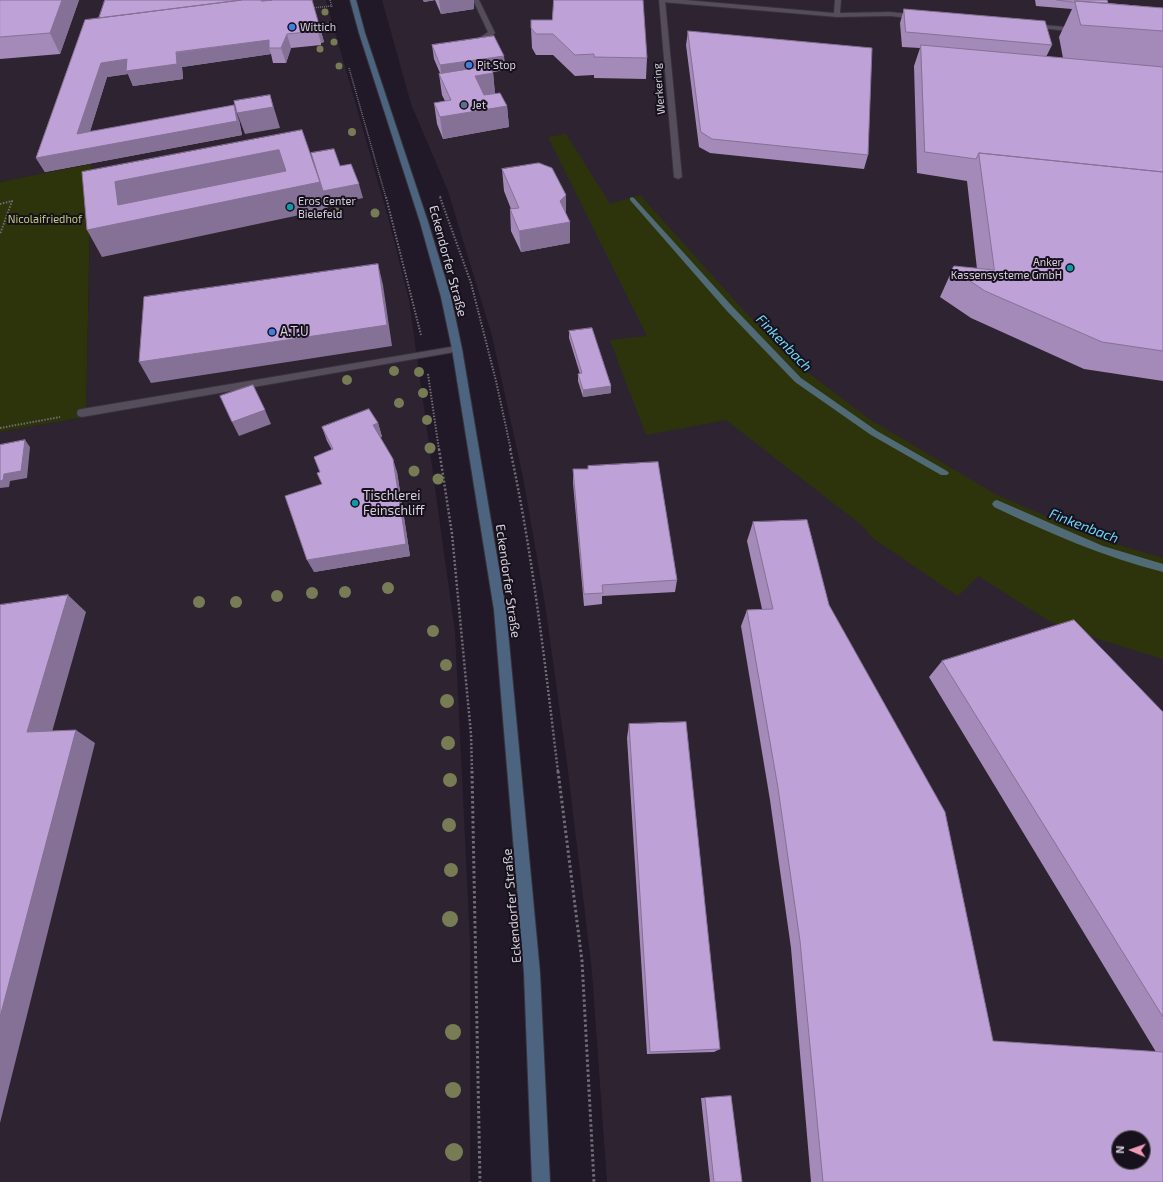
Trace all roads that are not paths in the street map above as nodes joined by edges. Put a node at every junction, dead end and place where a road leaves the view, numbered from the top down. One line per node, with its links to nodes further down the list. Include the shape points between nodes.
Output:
1 (353, 0): 11 (main road, Eckendorfer Straße, via 433,250)
2 (476, 0): 9 (street, via 492,33 480,41)
3 (662, 0): 5 (street); 10 (street, Werkering)
4 (838, 0): 5 (street)
5 (837, 15): 6 (street, via 890,14)
6 (929, 18)
7 (1022, 25): 8 (street)
8 (1084, 30)
9 (465, 43)
10 (678, 177)
11 (457, 349): 12 (street); 13 (main road, Eckendorfer Straße, via 500,610 532,972)
12 (82, 413)
13 (541, 1182)

